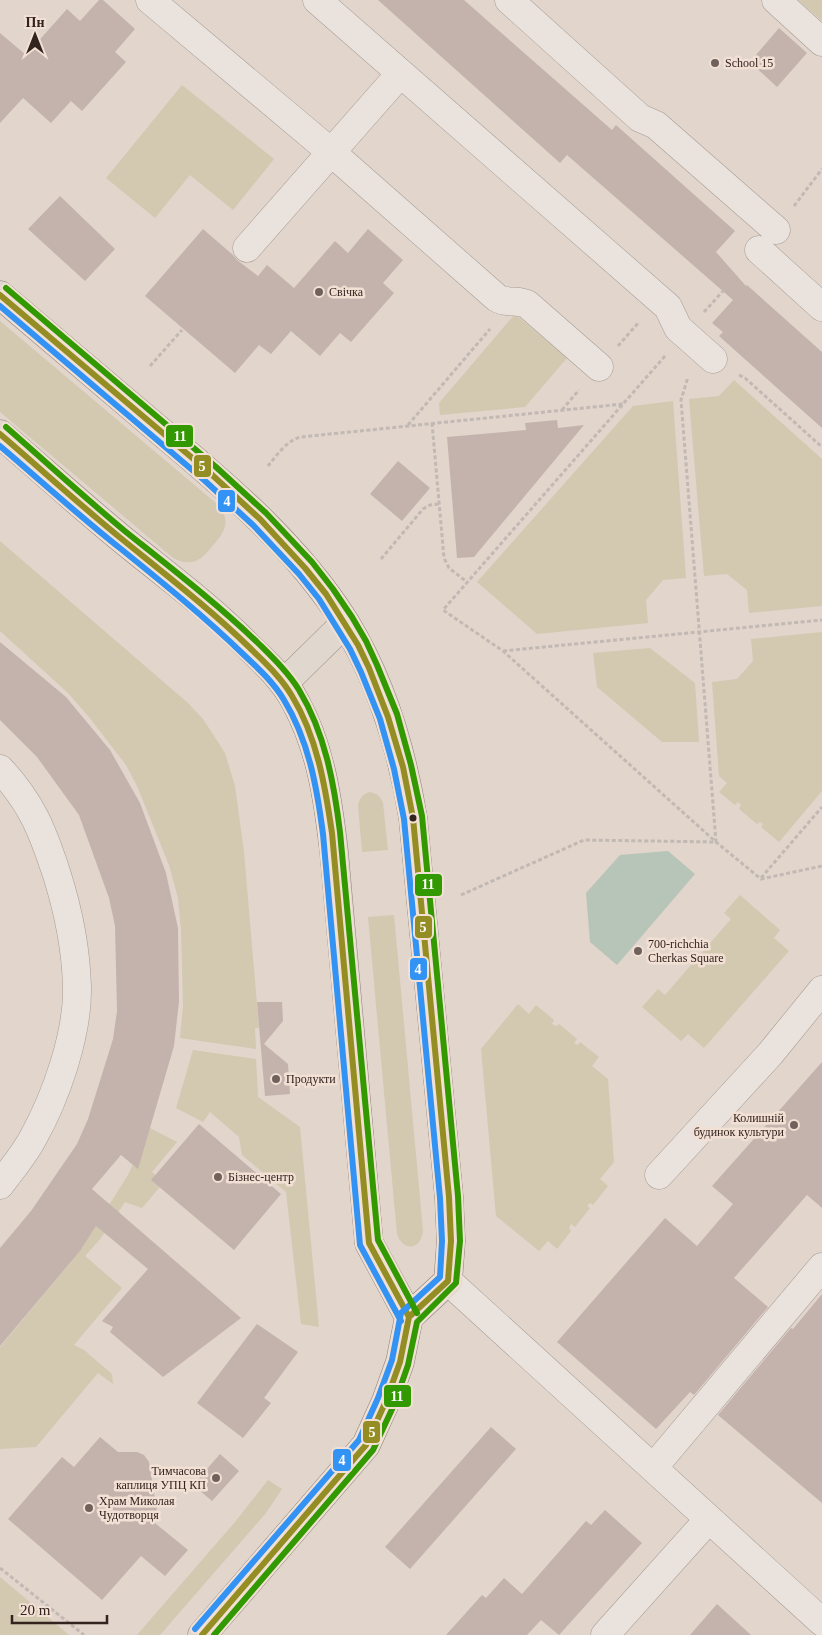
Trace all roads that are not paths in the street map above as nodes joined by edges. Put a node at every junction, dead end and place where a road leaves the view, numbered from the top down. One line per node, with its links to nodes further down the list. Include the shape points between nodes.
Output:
1 (150, 0): 7 (street)
2 (317, 0): 6 (street)
3 (509, 0): 10 (street, via 640,118 656,125 768,240)
4 (776, 0): 5 (street)
5 (822, 42)
6 (400, 74): 7 (street); 11 (street, via 668,307 675,324)
7 (331, 152): 8 (street); 12 (street, via 497,298 527,304)
8 (247, 248)
9 (0, 295): 14 (main road, via 250,510 304,566)
10 (822, 307)
11 (698, 346)
12 (599, 367)
13 (0, 434): 15 (main road, via 230,627)
14 (345, 623): 15 (main road); 21 (main road, via 380,695 407,781 413,818 449,1197 451,1241)
15 (284, 683): 22 (main road, via 309,730 328,804 369,1243)
16 (0, 769): 19 (street, via 33,812 50,852 68,917 77,987 74,1028 58,1082 32,1140)
17 (822, 990): 18 (street, via 770,1054)
18 (659, 1175)
19 (0, 1185)
20 (822, 1267): 23 (street)
21 (448, 1281): 22 (main road); 23 (street)
22 (408, 1317): 26 (main road, via 400,1362 366,1445)
23 (653, 1468): 24 (street)
24 (709, 1519): 25 (street); 27 (street)
25 (822, 1622)
26 (202, 1635)
27 (605, 1635)

